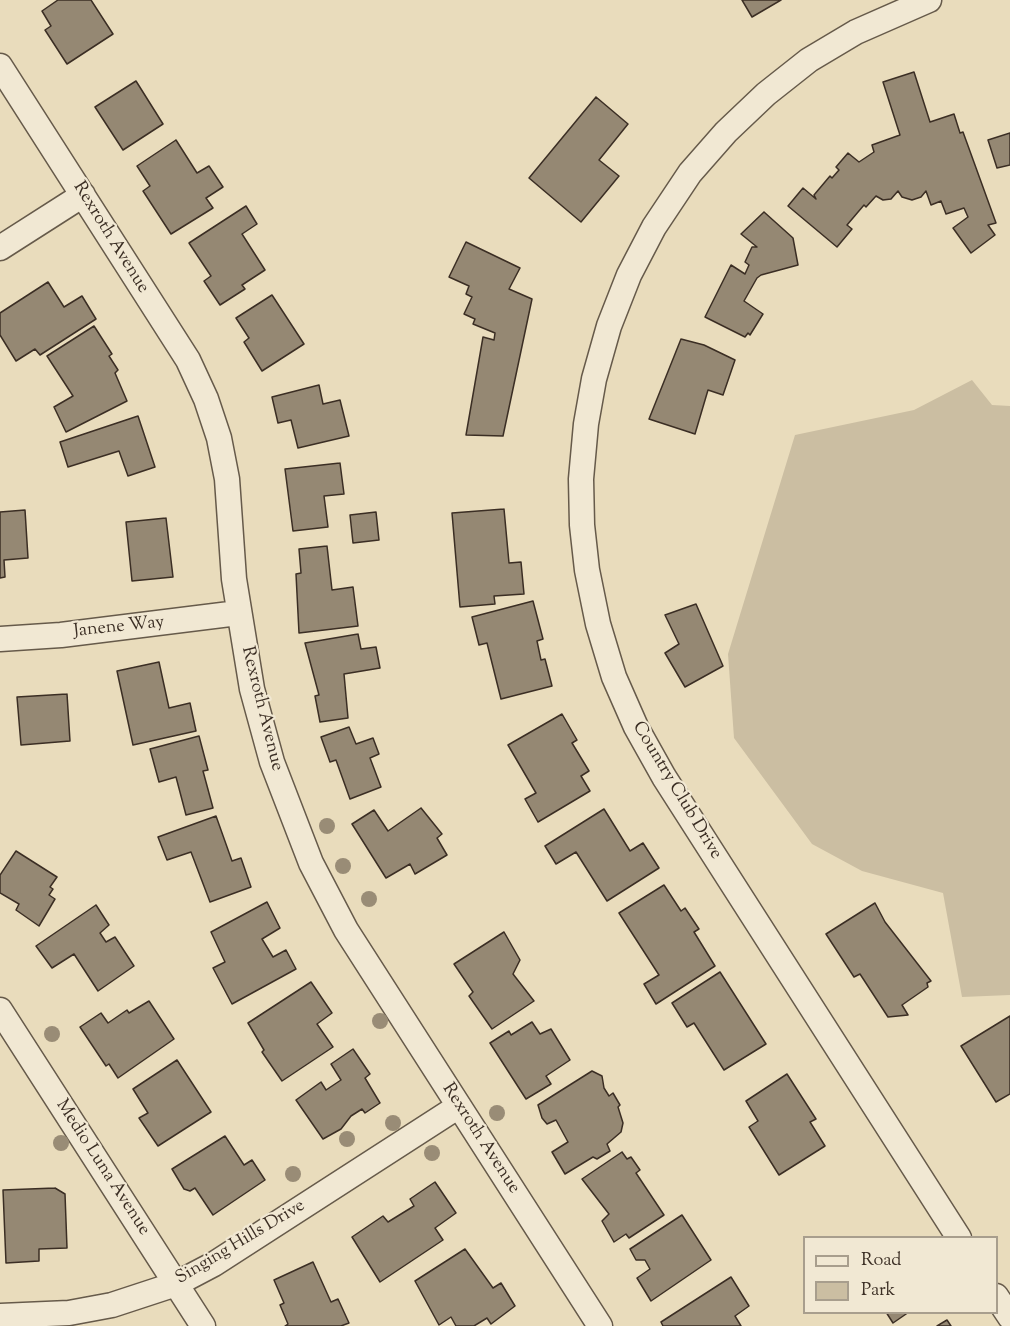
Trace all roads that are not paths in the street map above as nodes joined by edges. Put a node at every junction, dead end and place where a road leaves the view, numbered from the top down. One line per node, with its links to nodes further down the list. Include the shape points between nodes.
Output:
1 (929, 0): 9 (street, Country Club Drive, via 856,32 809,60 739,119 690,173 654,226 609,326 586,424 582,502 587,570 598,624 614,677 636,727 664,777)
2 (0, 66): 3 (street, Rexroth Avenue)
3 (83, 195): 4 (street); 5 (street, Rexroth Avenue, via 188,360 206,399 227,479)
4 (0, 248)
5 (238, 613): 6 (street, Janene Way); 8 (street, Rexroth Avenue, via 252,689 272,762 311,863 346,930)
6 (0, 639)
7 (0, 1010): 10 (street, Medio Luna Avenue)
8 (459, 1106): 10 (street, Singing Hills Drive, via 214,1264); 15 (street, Rexroth Avenue)
9 (958, 1236)
10 (176, 1284): 12 (street, Singing Hills Drive, via 112,1305 69,1313); 14 (street, Medio Luna Avenue)
11 (998, 1299): 13 (street)
12 (0, 1316)
13 (1010, 1317)
14 (203, 1326)
15 (600, 1326)

